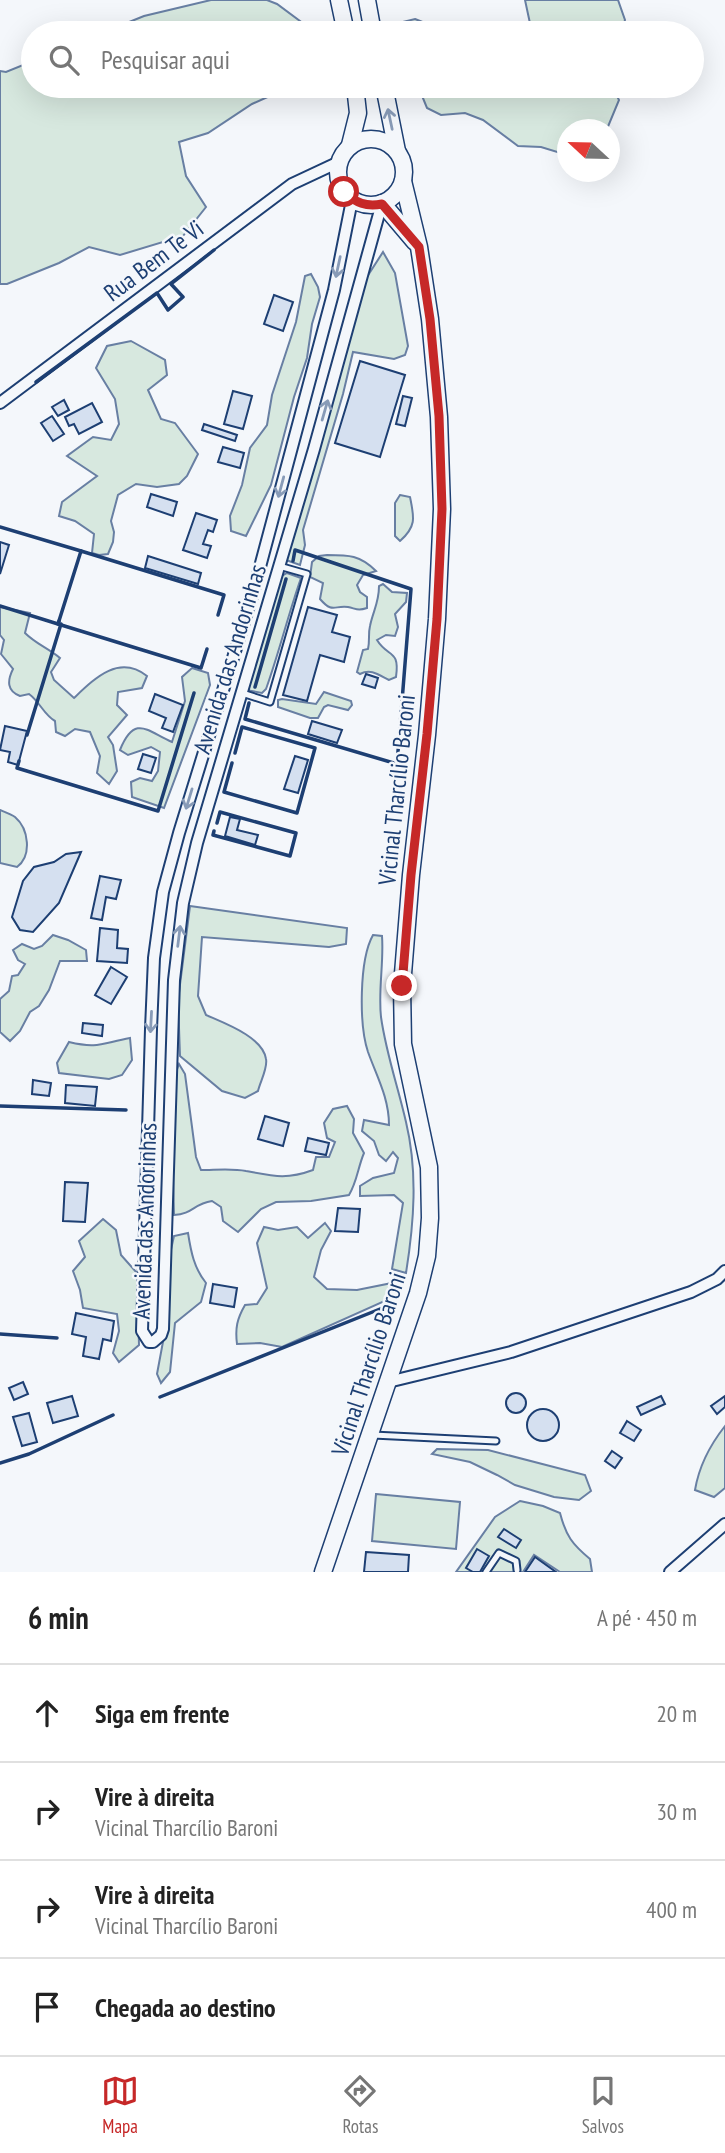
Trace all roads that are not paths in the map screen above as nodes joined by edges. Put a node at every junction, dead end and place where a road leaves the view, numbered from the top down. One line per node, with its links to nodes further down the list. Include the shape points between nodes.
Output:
1 (339, 0): 3 (main road)
2 (367, 0): 4 (main road)
3 (343, 21)
4 (371, 21)
5 (356, 98): 7 (main road)
6 (386, 98): 8 (main road, one-way to 6)
7 (351, 145): 8 (main road, via 380,139); 9 (main road)
8 (397, 151): 10 (main road)
9 (339, 162): 11 (main road, via 339,183); 14 (street, Rua Bem Te Vi, via 292,184)
10 (403, 181): 12 (main road, via 399,191); 13 (main road, Vicinal Tharcílio Baroni)
11 (352, 200): 12 (main road); 16 (street, Avenida das Andorinhas, one-way to 16, via 334,290 253,593 163,892 151,1017 142,1331 149,1342 158,1340 163,1329 174,980 183,903)
12 (382, 204): 13 (main road); 15 (street, Avenida das Andorinhas, one-way to 12)
13 (419, 247): 18 (main road, Vicinal Tharcílio Baroni, via 439,416 442,509 437,619 402,986 403,1044 429,1167 430,1218 418,1293)
14 (0, 403)
15 (279, 566): 16 (street, Avenida das Andorinhas); 16 (lane, via 307,574 270,702)
16 (242, 693)
17 (725, 1271): 18 (street, via 691,1292 511,1352)
18 (388, 1382): 19 (main road, Vicinal Tharcílio Baroni)
19 (370, 1434): 20 (lane); 23 (main road, Vicinal Tharcílio Baroni)
20 (496, 1441)
21 (725, 1524): 25 (street)
22 (517, 1570): 24 (lane, via 516,1561 499,1553)
23 (324, 1572)
24 (486, 1572)
25 (670, 1572)

